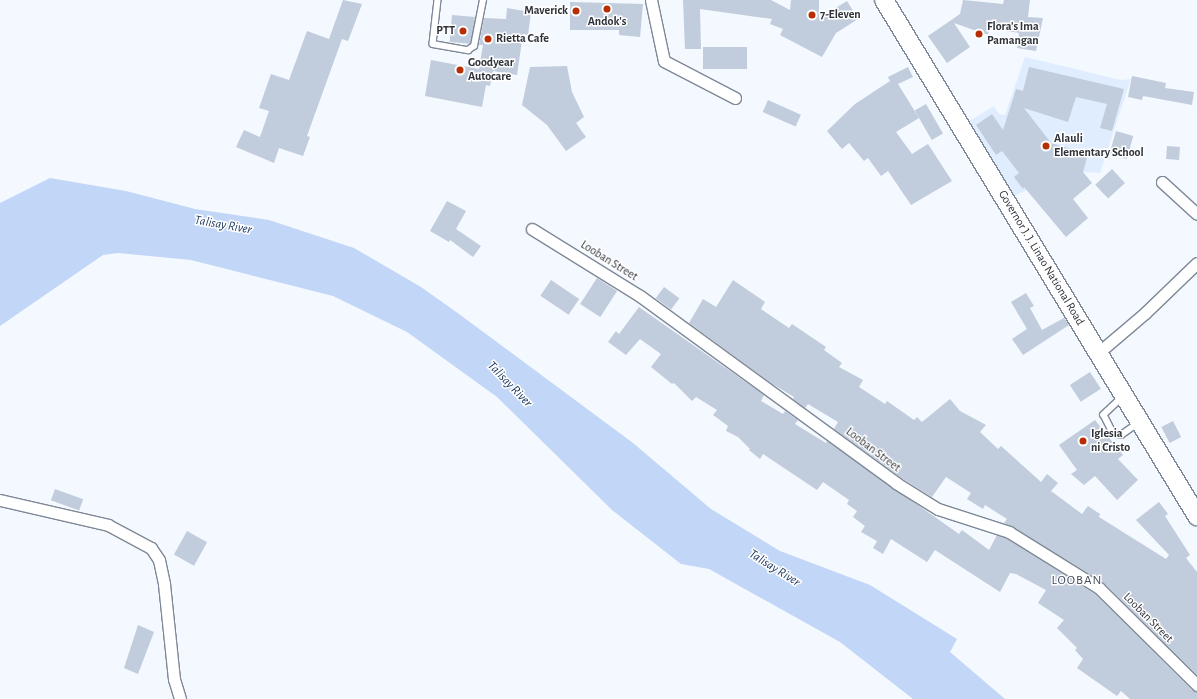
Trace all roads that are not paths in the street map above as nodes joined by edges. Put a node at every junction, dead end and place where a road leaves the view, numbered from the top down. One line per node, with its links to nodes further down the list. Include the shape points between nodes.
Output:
1 (438, 0): 2 (lane, via 434,44 468,50 474,46)
2 (483, 0)
3 (651, 0): 5 (street, via 664,60)
4 (884, 0): 10 (main road, Governor J. J. Linao National Road)
5 (735, 98)
6 (1162, 182): 7 (street)
7 (1197, 214)
8 (532, 229): 15 (street, Looban Street, via 640,296 896,483 938,509 1010,532 1099,588)
9 (1197, 263): 10 (street, via 1145,313)
10 (1098, 353): 11 (main road, Governor J. J. Linao National Road)
11 (1124, 397): 12 (main road, Governor J. J. Linao National Road); 12 (lane, via 1104,415 1113,433 1121,436)
12 (1138, 423): 14 (main road, Governor J. J. Linao National Road)
13 (0, 500): 16 (street, via 108,525 151,548 158,560 164,584 174,679)
14 (1197, 516)
15 (1197, 685)
16 (180, 699)

